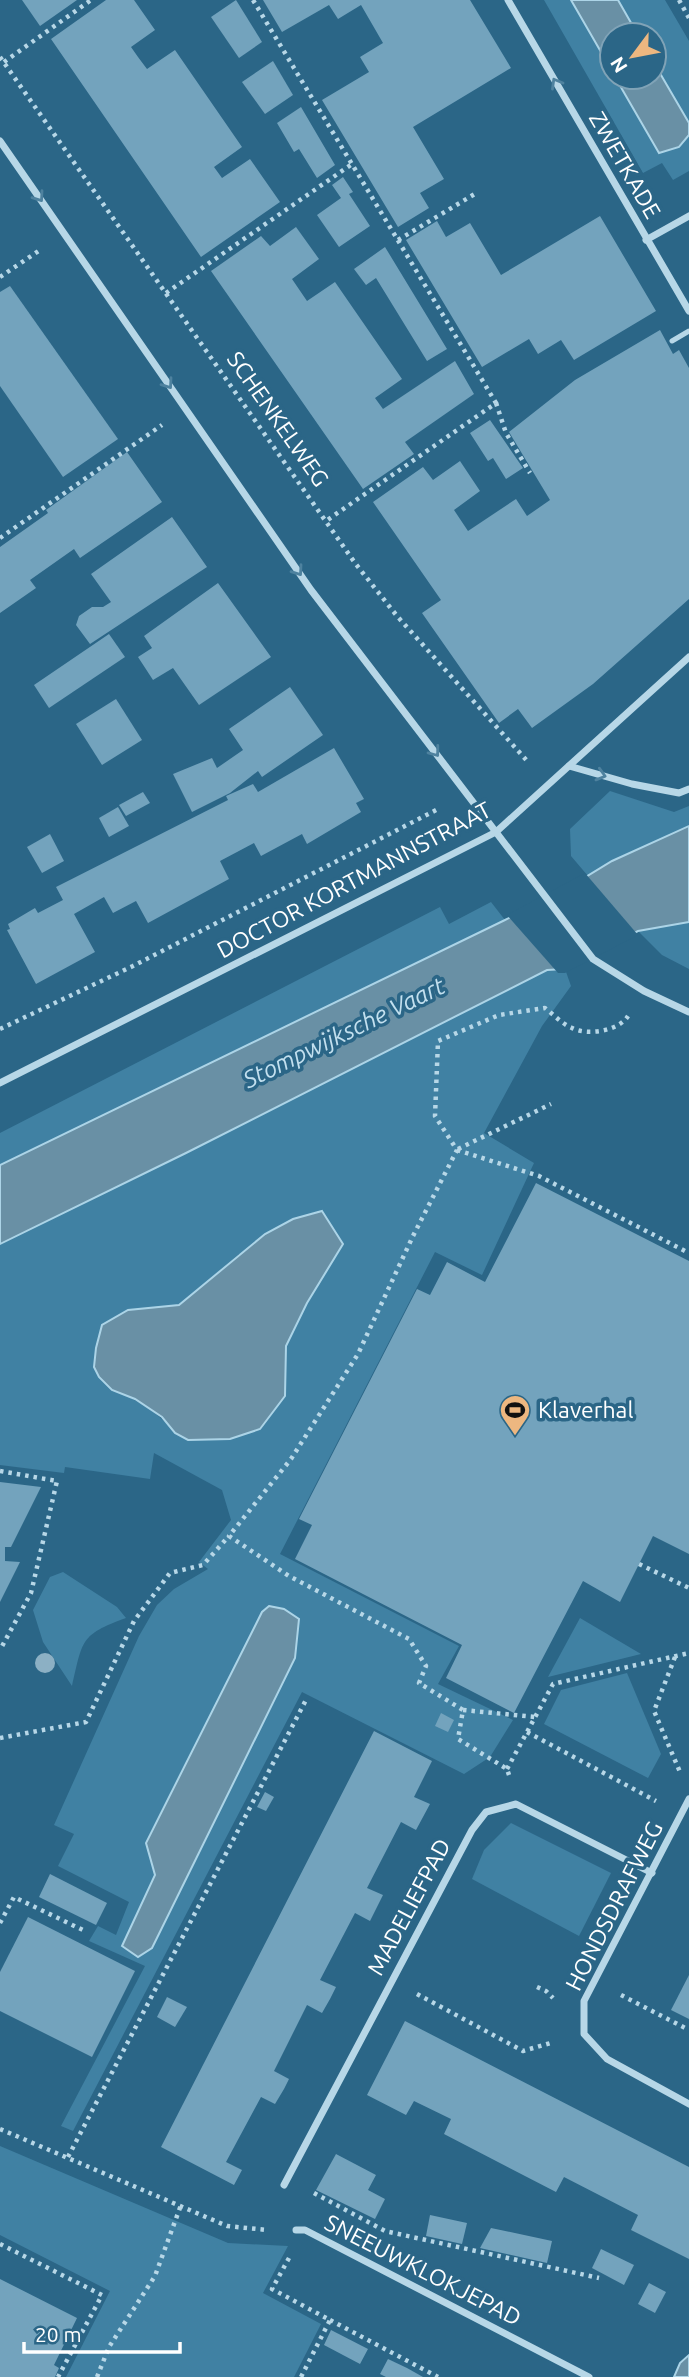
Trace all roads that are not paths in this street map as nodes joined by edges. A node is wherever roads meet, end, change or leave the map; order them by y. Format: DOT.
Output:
graph roads {
  1 [pos="508,0"];
  2 [pos="0,141"];
  3 [pos="689,216"];
  4 [pos="646,240"];
  5 [pos="689,311"];
  6 [pos="689,331"];
  7 [pos="672,341"];
  8 [pos="689,657"];
  9 [pos="569,766"];
  10 [pos="689,789"];
  11 [pos="496,832"];
  12 [pos="689,1012"];
  13 [pos="0,1083"];
  14 [pos="689,1799"];
  15 [pos="652,1873"];
  16 [pos="689,2104"];
  17 [pos="285,2182"];
  18 [pos="296,2230"];
  19 [pos="589,2377"];
  4 -- 1 [label="street, ZWETKADE, one-way"];
  2 -- 11 [label="street, one-way"];
  3 -- 4 [label="street"];
  4 -- 5 [label="street, ZWETKADE"];
  6 -- 7 [label="lane"];
  8 -- 9 [label="street, DOCTOR KORTMANNSTRAAT"];
  9 -- 10 [label="street, one-way"];
  9 -- 11 [label="street, DOCTOR KORTMANNSTRAAT"];
  11 -- 12 [label="street"];
  11 -- 13 [label="street, DOCTOR KORTMANNSTRAAT"];
  14 -- 15 [label="street, HONDSDRAFWEG"];
  15 -- 16 [label="street, HONDSDRAFWEG"];
  15 -- 17 [label="street, MADELIEFPAD"];
  18 -- 19 [label="street, SNEEUWKLOKJEPAD"];
}
